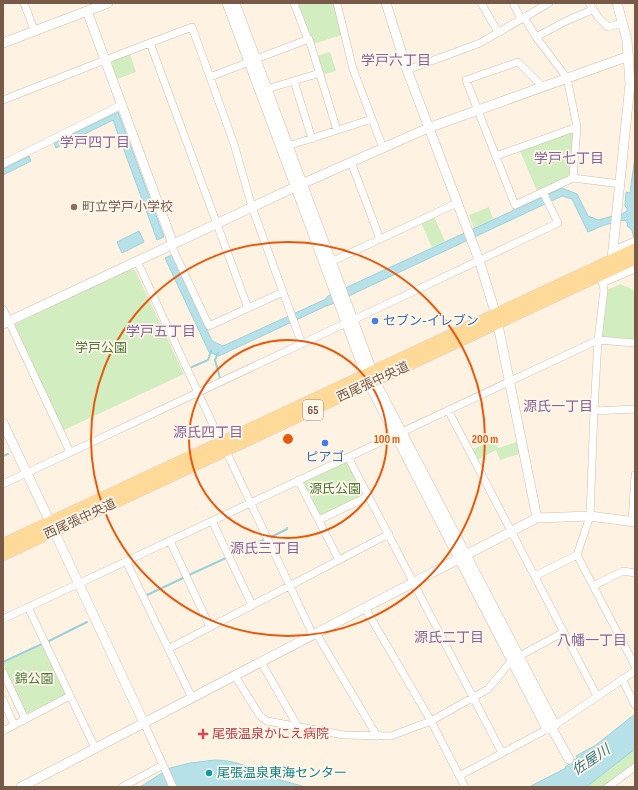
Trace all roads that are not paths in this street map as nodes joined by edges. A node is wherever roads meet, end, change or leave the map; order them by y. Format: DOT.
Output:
graph roads {
  1 [pos="24,3"];
  2 [pos="108,3"];
  3 [pos="227,3"];
  4 [pos="235,3"];
  5 [pos="294,3"];
  6 [pos="337,3"];
  7 [pos="386,3"];
  8 [pos="481,3"];
  9 [pos="513,3"];
  10 [pos="617,3"];
  11 [pos="545,4"];
  12 [pos="591,6"];
  13 [pos="87,11"];
  14 [pos="523,18"];
  15 [pos="623,23"];
  16 [pos="35,32"];
  17 [pos="498,32"];
  18 [pos="536,37"];
  19 [pos="308,40"];
  20 [pos="3,43"];
  21 [pos="150,43"];
  22 [pos="632,55"];
  23 [pos="104,60"];
  24 [pos="252,60"];
  25 [pos="407,70"];
  26 [pos="320,73"];
  27 [pos="210,77"];
  28 [pos="567,78"];
  29 [pos="294,81"];
  30 [pos="543,87"];
  31 [pos="267,89"];
  32 [pos="3,100"];
  33 [pos="121,105"];
  34 [pos="478,110"];
  35 [pos="372,119"];
  36 [pos="577,127"];
  37 [pos="428,128"];
  38 [pos="337,130"];
  39 [pos="312,139"];
  40 [pos="288,146"];
  41 [pos="383,148"];
  42 [pos="496,156"];
  43 [pos="351,162"];
  44 [pos="3,164"];
  45 [pos="573,178"];
  46 [pos="620,184"];
  47 [pos="299,185"];
  48 [pos="544,193"];
  49 [pos="457,203"];
  50 [pos="252,207"];
  51 [pos="217,224"];
  52 [pos="380,239"];
  53 [pos="635,241"];
  54 [pos="172,245"];
  55 [pos="635,249"];
  56 [pos="619,259"];
  57 [pos="635,259"];
  58 [pos="479,260"];
  59 [pos="137,261"];
  60 [pos="332,262"];
  61 [pos="635,269"];
  62 [pos="601,279"];
  63 [pos="338,291"];
  64 [pos="283,292"];
  65 [pos="248,308"];
  66 [pos="3,309"];
  67 [pos="497,319"];
  68 [pos="350,322"];
  69 [pos="6,323"];
  70 [pos="598,340"];
  71 [pos="635,343"];
  72 [pos="302,344"];
  73 [pos="370,378"];
  74 [pos="510,382"];
  75 [pos="198,392"];
  76 [pos="635,409"];
  77 [pos="448,410"];
  78 [pos="594,411"];
  79 [pos="3,423"];
  80 [pos="398,434"];
  81 [pos="223,446"];
  82 [pos="70,452"];
  83 [pos="348,457"];
  84 [pos="26,473"];
  85 [pos="635,475"];
  86 [pos="298,480"];
  87 [pos="3,484"];
  88 [pos="369,496"];
  89 [pos="250,503"];
  90 [pos="590,516"];
  91 [pos="537,518"];
  92 [pos="212,520"];
  93 [pos="319,520"];
  94 [pos="633,522"];
  95 [pos="52,527"];
  96 [pos="511,531"];
  97 [pos="389,534"];
  98 [pos="170,541"];
  99 [pos="3,544"];
  100 [pos="3,555"];
  101 [pos="577,555"];
  102 [pos="463,557"];
  103 [pos="340,560"];
  104 [pos="126,561"];
  105 [pos="635,573"];
  106 [pos="535,576"];
  107 [pos="414,582"];
  108 [pos="78,583"];
  109 [pos="290,586"];
  110 [pos="593,586"];
  111 [pos="252,605"];
  112 [pos="28,607"];
  113 [pos="365,608"];
  114 [pos="3,618"];
  115 [pos="210,627"];
  116 [pos="564,632"];
  117 [pos="315,634"];
  118 [pos="168,649"];
  119 [pos="515,658"];
  120 [pos="261,662"];
  121 [pos="635,666"];
  122 [pos="635,671"];
  123 [pos="3,672"];
  124 [pos="235,676"];
  125 [pos="622,679"];
  126 [pos="70,696"];
  127 [pos="597,696"];
  128 [pos="192,698"];
  129 [pos="473,698"];
  130 [pos="3,700"];
  131 [pos="635,705"];
  132 [pos="25,719"];
  133 [pos="431,721"];
  134 [pos="144,723"];
  135 [pos="14,725"];
  136 [pos="298,726"];
  137 [pos="551,727"];
  138 [pos="3,730"];
  139 [pos="377,736"];
  140 [pos="95,748"];
  141 [pos="502,753"];
  142 [pos="569,759"];
  143 [pos="163,766"];
  144 [pos="635,767"];
  145 [pos="459,776"];
  146 [pos="21,787"];
  147 [pos="122,787"];
  148 [pos="173,787"];
  149 [pos="465,787"];
  150 [pos="608,787"];
  1 -- 16 [label="street"];
  2 -- 13 [label="street"];
  3 -- 24 [label="street"];
  4 -- 24 [label="street"];
  5 -- 19 [label="street"];
  6 -- 35 [label="street"];
  7 -- 25 [label="street"];
  8 -- 17 [label="street"];
  9 -- 14 [label="street"];
  10 -- 15 [label="street"];
  11 -- 14 [label="street"];
  12 -- 15 [label="street"];
  12 -- 18 [label="street"];
  13 -- 16 [label="street"];
  13 -- 23 [label="street"];
  14 -- 17 [label="street"];
  14 -- 18 [label="street"];
  15 -- 22 [label="street"];
  16 -- 20 [label="street"];
  17 -- 25 [label="street"];
  18 -- 28 [label="street"];
  19 -- 24 [label="street"];
  19 -- 26 [label="street"];
  21 -- 23 [label="street"];
  21 -- 27 [label="street"];
  21 -- 51 [label="street"];
  22 -- 28 [label="street"];
  22 -- 46 [label="street"];
  23 -- 32 [label="street"];
  23 -- 33 [label="street"];
  24 -- 27 [label="street"];
  24 -- 31 [label="street"];
  24 -- 47 [label="street"];
  25 -- 37 [label="street"];
  26 -- 29 [label="street"];
  26 -- 38 [label="street"];
  27 -- 50 [label="street"];
  28 -- 30 [label="street"];
  28 -- 36 [label="street"];
  29 -- 31 [label="street"];
  29 -- 39 [label="street"];
  30 -- 34 [label="street"];
  30 -- 34 [label="street"];
  31 -- 40 [label="street"];
  33 -- 44 [label="street"];
  33 -- 54 [label="street"];
  34 -- 37 [label="street"];
  34 -- 42 [label="street"];
  35 -- 38 [label="street"];
  35 -- 41 [label="street"];
  36 -- 42 [label="street"];
  36 -- 45 [label="street"];
  37 -- 41 [label="street"];
  37 -- 49 [label="street"];
  38 -- 39 [label="street"];
  39 -- 40 [label="street"];
  40 -- 47 [label="street"];
  41 -- 43 [label="street"];
  42 -- 48 [label="street"];
  43 -- 47 [label="street"];
  43 -- 52 [label="street"];
  45 -- 46 [label="street"];
  45 -- 48 [label="street"];
  46 -- 56 [label="street"];
  47 -- 50 [label="street"];
  47 -- 60 [label="street"];
  47 -- 63 [label="street"];
  48 -- 58 [label="street"];
  49 -- 52 [label="street"];
  49 -- 58 [label="street"];
  50 -- 51 [label="street"];
  50 -- 64 [label="street"];
  51 -- 54 [label="street"];
  51 -- 65 [label="street"];
  52 -- 60 [label="street"];
  53 -- 56 [label="street"];
  54 -- 59 [label="street"];
  54 -- 65 [label="street"];
  55 -- 56 [label="main road, 西尾張中央道 / 65"];
  56 -- 57 [label="main road, 西尾張中央道 / 65"];
  56 -- 61 [label="street"];
  56 -- 62 [label="main road, 西尾張中央道 / 65"];
  56 -- 67 [label="main road, 西尾張中央道 / 65"];
  58 -- 67 [label="street"];
  58 -- 68 [label="street"];
  59 -- 69 [label="street"];
  59 -- 75 [label="street"];
  60 -- 63 [label="street"];
  62 -- 67 [label="main road, 西尾張中央道 / 65"];
  62 -- 70 [label="street"];
  63 -- 68 [label="street"];
  64 -- 65 [label="street"];
  64 -- 72 [label="street"];
  66 -- 69 [label="street"];
  67 -- 73 [label="main road, 西尾張中央道 / 65"];
  67 -- 74 [label="street"];
  68 -- 72 [label="street"];
  68 -- 73 [label="street"];
  69 -- 82 [label="street"];
  70 -- 71 [label="street"];
  70 -- 74 [label="street"];
  70 -- 78 [label="street"];
  72 -- 75 [label="street"];
  73 -- 80 [label="street"];
  73 -- 81 [label="main road, 西尾張中央道 / 65"];
  74 -- 77 [label="street"];
  74 -- 91 [label="street"];
  75 -- 81 [label="street"];
  75 -- 82 [label="street"];
  76 -- 78 [label="street"];
  77 -- 80 [label="street"];
  77 -- 96 [label="street"];
  78 -- 90 [label="street"];
  79 -- 84 [label="street"];
  80 -- 83 [label="street"];
  80 -- 102 [label="street"];
  81 -- 89 [label="street"];
  81 -- 95 [label="main road, 西尾張中央道 / 65"];
  82 -- 84 [label="street"];
  83 -- 86 [label="street"];
  83 -- 88 [label="street"];
  84 -- 87 [label="street"];
  84 -- 95 [label="street"];
  85 -- 94 [label="street"];
  86 -- 89 [label="street"];
  86 -- 93 [label="street"];
  88 -- 93 [label="street"];
  88 -- 97 [label="street"];
  89 -- 92 [label="street"];
  89 -- 109 [label="street"];
  90 -- 91 [label="street"];
  90 -- 94 [label="street"];
  90 -- 101 [label="street"];
  91 -- 96 [label="street"];
  92 -- 98 [label="street"];
  92 -- 111 [label="street"];
  93 -- 103 [label="street"];
  95 -- 99 [label="main road, 西尾張中央道 / 65"];
  95 -- 100 [label="main road, 西尾張中央道 / 65"];
  95 -- 108 [label="street"];
  96 -- 102 [label="street"];
  96 -- 106 [label="street"];
  97 -- 103 [label="street"];
  97 -- 107 [label="street"];
  98 -- 104 [label="street"];
  98 -- 115 [label="street"];
  101 -- 106 [label="street"];
  101 -- 110 [label="street"];
  102 -- 107 [label="street"];
  102 -- 119 [label="street"];
  103 -- 109 [label="street"];
  104 -- 108 [label="street"];
  104 -- 118 [label="street"];
  105 -- 110 [label="street"];
  106 -- 116 [label="street"];
  107 -- 113 [label="street"];
  107 -- 129 [label="street"];
  108 -- 112 [label="street"];
  108 -- 134 [label="street"];
  109 -- 111 [label="street"];
  109 -- 117 [label="street"];
  110 -- 121 [label="street"];
  111 -- 115 [label="street"];
  112 -- 114 [label="street"];
  112 -- 126 [label="street"];
  113 -- 117 [label="street"];
  113 -- 133 [label="street"];
  115 -- 118 [label="street"];
  116 -- 119 [label="street"];
  116 -- 127 [label="street"];
  117 -- 120 [label="street"];
  117 -- 139 [label="street"];
  118 -- 128 [label="street"];
  119 -- 129 [label="street"];
  119 -- 137 [label="street"];
  120 -- 124 [label="street"];
  120 -- 136 [label="street"];
  122 -- 125 [label="street"];
  123 -- 132 [label="street"];
  124 -- 128 [label="street"];
  124 -- 136 [label="street"];
  125 -- 127 [label="street"];
  125 -- 131 [label="street"];
  126 -- 132 [label="street"];
  126 -- 140 [label="street"];
  127 -- 137 [label="street"];
  128 -- 134 [label="street"];
  129 -- 133 [label="street"];
  129 -- 141 [label="street"];
  130 -- 135 [label="street"];
  132 -- 135 [label="street"];
  133 -- 139 [label="street"];
  133 -- 145 [label="street"];
  134 -- 140 [label="street"];
  134 -- 143 [label="street"];
  135 -- 138 [label="street"];
  136 -- 139 [label="street"];
  137 -- 141 [label="street"];
  137 -- 142 [label="street"];
  140 -- 146 [label="street"];
  141 -- 145 [label="street"];
  143 -- 147 [label="street"];
  143 -- 148 [label="street"];
  144 -- 150 [label="street"];
  145 -- 149 [label="street"];
}
